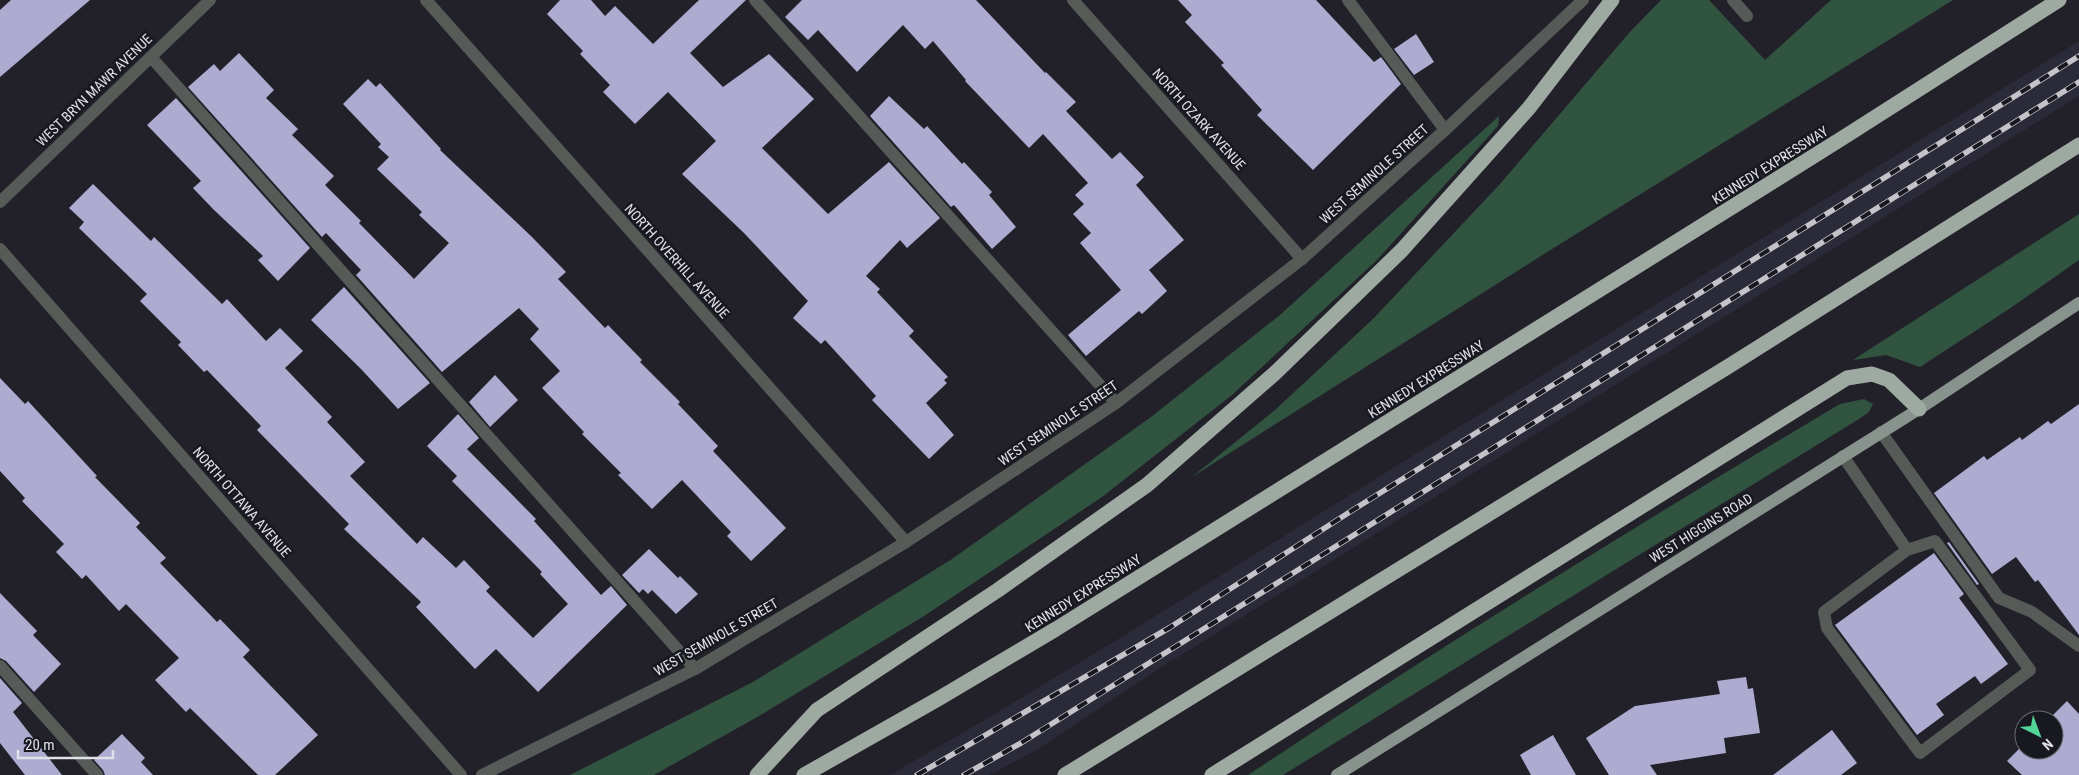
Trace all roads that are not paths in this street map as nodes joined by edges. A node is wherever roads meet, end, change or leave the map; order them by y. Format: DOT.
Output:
graph roads {
  1 [pos="210,0"];
  2 [pos="426,0"];
  3 [pos="755,0"];
  4 [pos="1073,0"];
  5 [pos="1348,0"];
  6 [pos="1583,0"];
  7 [pos="1612,0"];
  8 [pos="1732,0"];
  9 [pos="2059,0"];
  10 [pos="1747,16"];
  11 [pos="151,57"];
  12 [pos="1445,130"];
  13 [pos="2079,145"];
  14 [pos="0,202"];
  15 [pos="0,249"];
  16 [pos="1302,259"];
  17 [pos="2079,303"];
  18 [pos="1116,403"];
  19 [pos="1918,409"];
  20 [pos="1881,432"];
  21 [pos="1842,456"];
  22 [pos="906,542"];
  23 [pos="1906,550"];
  24 [pos="2079,646"];
  25 [pos="0,666"];
  26 [pos="695,669"];
  27 [pos="97,775"];
  28 [pos="461,775"];
  29 [pos="482,775"];
  30 [pos="757,775"];
  31 [pos="804,775"];
  32 [pos="1065,775"];
  33 [pos="1212,775"];
  34 [pos="1337,775"];
  1 -- 11 [label="street, WEST BRYN MAWR AVENUE"];
  2 -- 22 [label="street, NORTH OVERHILL AVENUE"];
  3 -- 18 [label="street"];
  4 -- 16 [label="street, NORTH OZARK AVENUE"];
  5 -- 12 [label="street"];
  6 -- 12 [label="street, WEST SEMINOLE STREET"];
  7 -- 30 [label="highway"];
  8 -- 10 [label="street"];
  9 -- 31 [label="highway, KENNEDY EXPRESSWAY"];
  11 -- 14 [label="street, WEST BRYN MAWR AVENUE"];
  11 -- 26 [label="street"];
  12 -- 16 [label="street, WEST SEMINOLE STREET"];
  13 -- 32 [label="highway"];
  15 -- 28 [label="street, NORTH OTTAWA AVENUE"];
  16 -- 18 [label="street, WEST SEMINOLE STREET"];
  17 -- 19 [label="main road, WEST HIGGINS ROAD"];
  18 -- 22 [label="street, WEST SEMINOLE STREET"];
  19 -- 20 [label="main road, WEST HIGGINS ROAD"];
  19 -- 33 [label="highway"];
  20 -- 21 [label="main road, WEST HIGGINS ROAD"];
  20 -- 24 [label="street"];
  21 -- 23 [label="street"];
  21 -- 34 [label="main road, WEST HIGGINS ROAD"];
  22 -- 26 [label="street, WEST SEMINOLE STREET"];
  23 -- 23 [label="street"];
  25 -- 27 [label="street"];
  26 -- 29 [label="street, WEST SEMINOLE STREET"];
}
